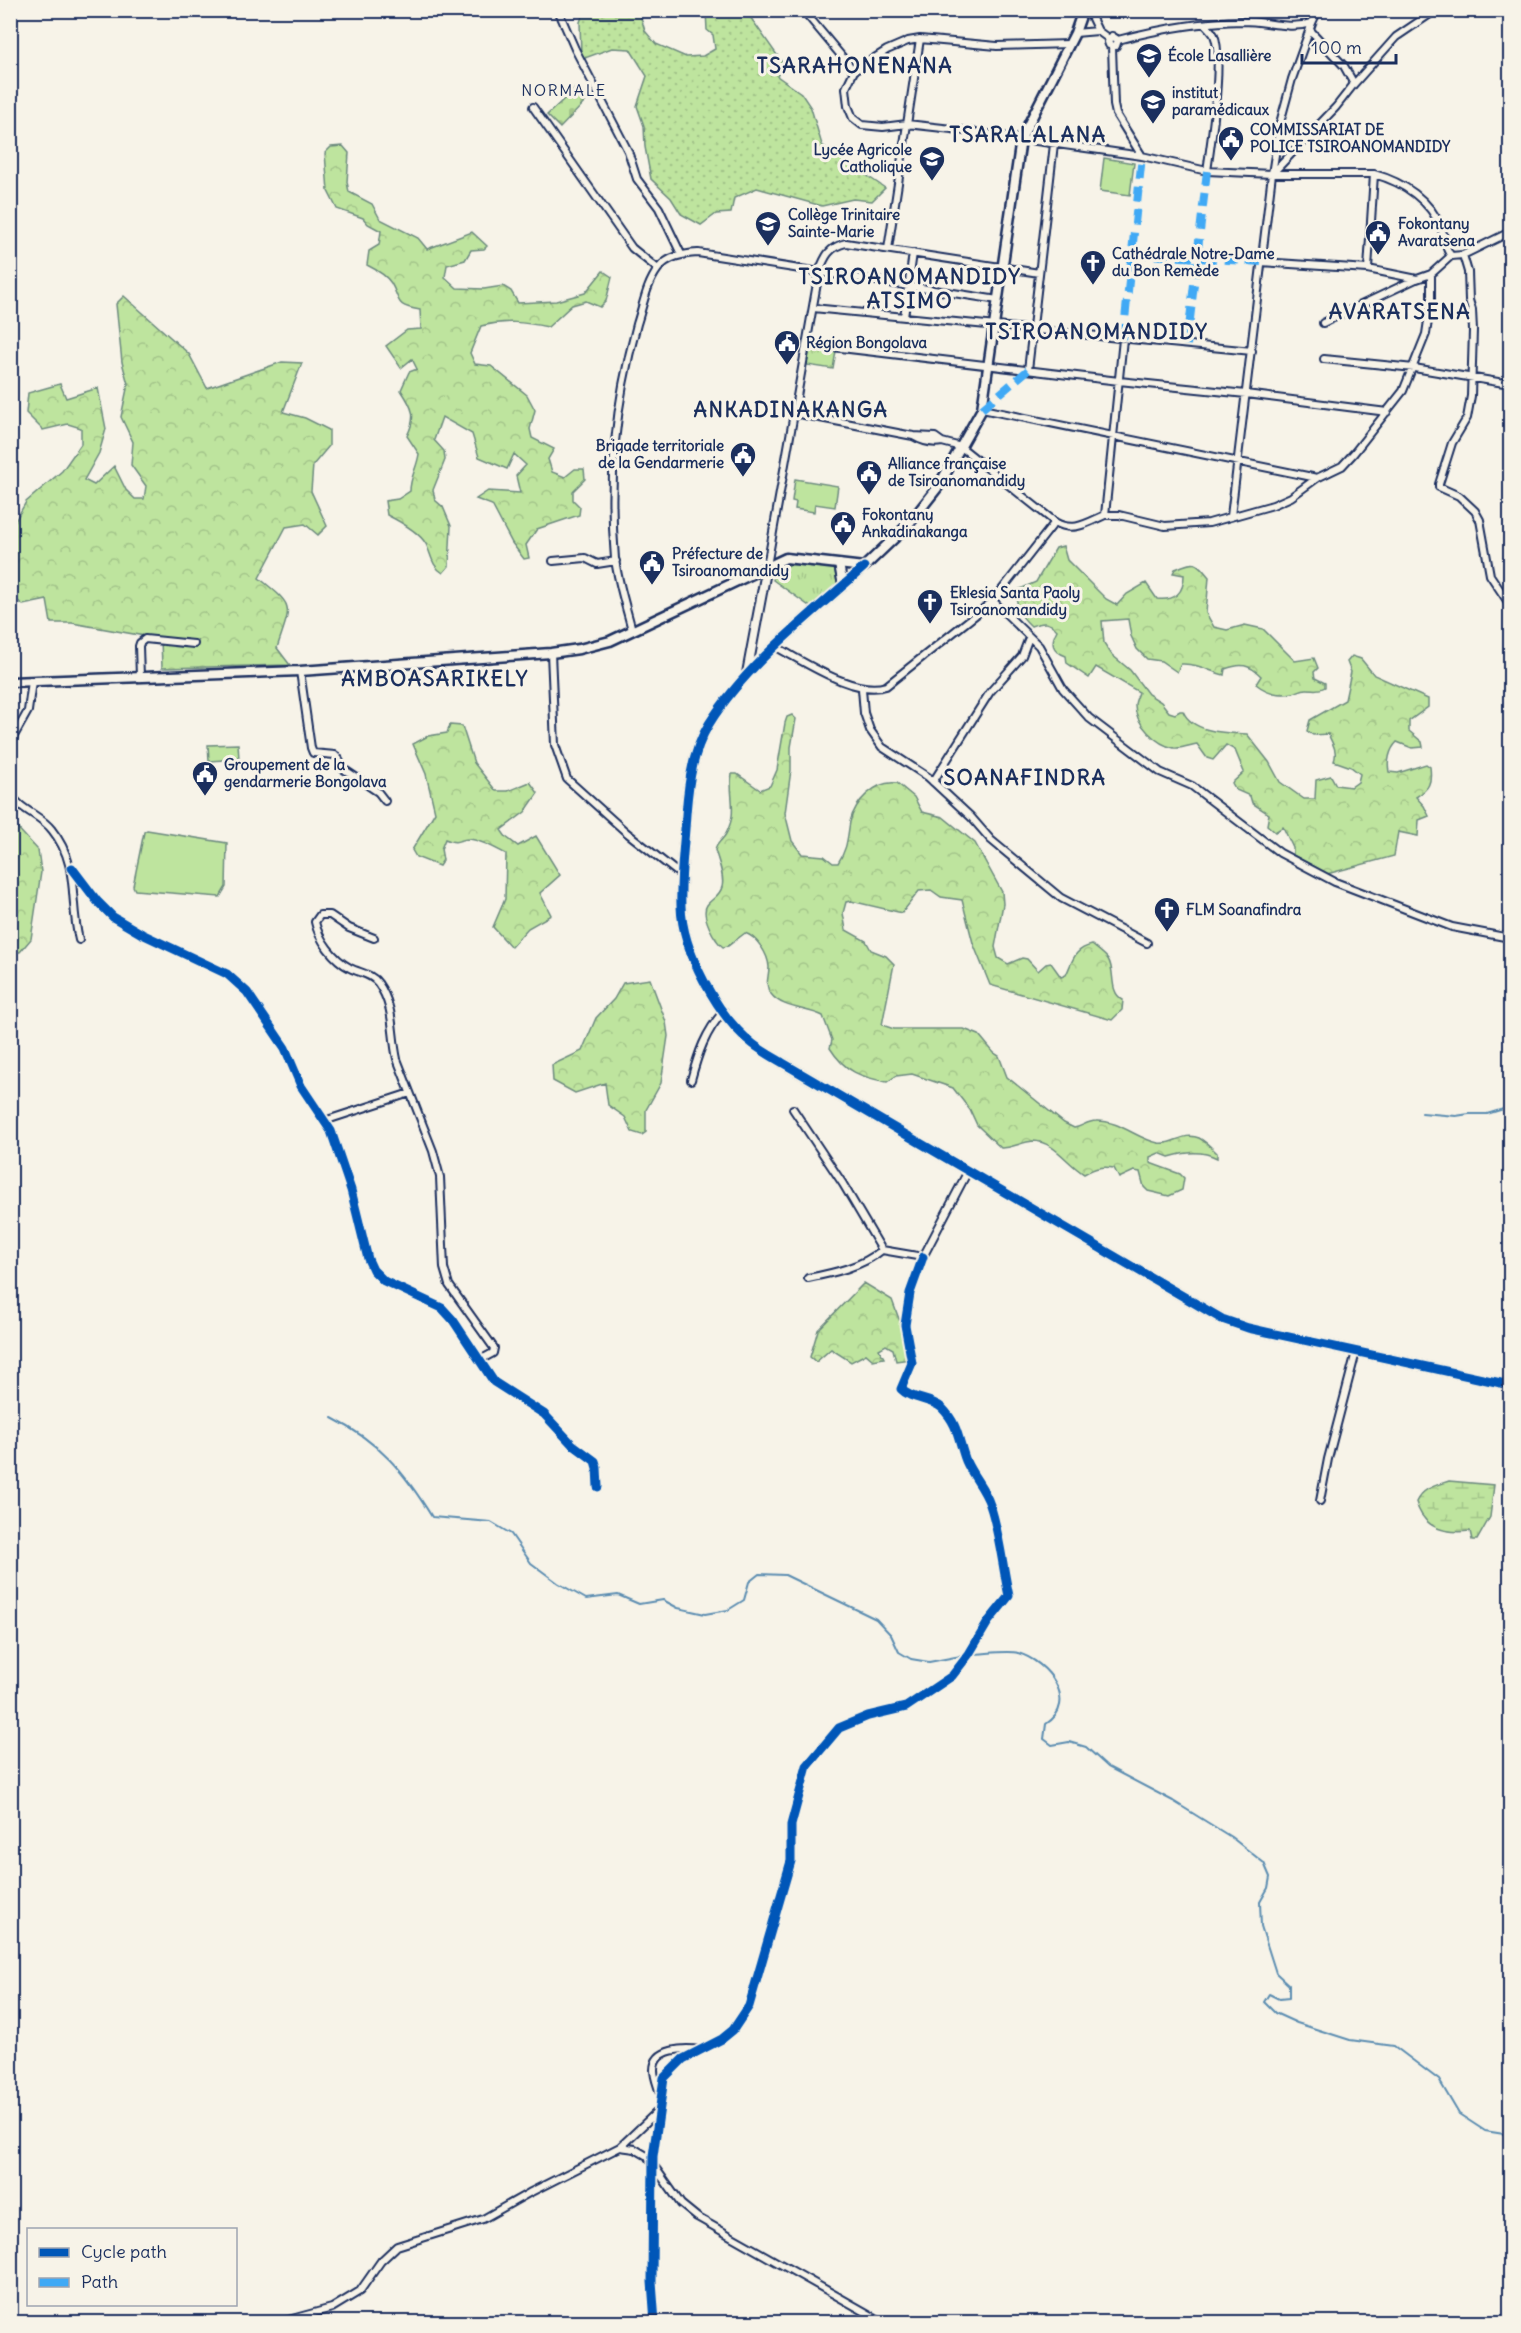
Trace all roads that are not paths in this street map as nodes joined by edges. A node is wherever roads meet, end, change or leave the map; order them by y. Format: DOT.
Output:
graph roads {
  1 [pos="558,10"];
  2 [pos="803,10"];
  3 [pos="1083,10"];
  4 [pos="1088,10"];
  5 [pos="1318,10"];
  6 [pos="1436,10"];
  7 [pos="1204,24"];
  8 [pos="1311,27"];
  9 [pos="1098,31"];
  10 [pos="1075,33"];
  11 [pos="920,39"];
  12 [pos="1109,39"];
  13 [pos="1118,40"];
  14 [pos="1069,44"];
  15 [pos="1112,47"];
  16 [pos="854,71"];
  17 [pos="1354,84"];
  18 [pos="533,107"];
  19 [pos="907,124"];
  20 [pos="1021,139"];
  21 [pos="1054,144"];
  22 [pos="1142,156"];
  23 [pos="1207,171"];
  24 [pos="1272,174"];
  25 [pos="1374,174"];
  26 [pos="1510,232"];
  27 [pos="888,249"];
  28 [pos="913,253"];
  29 [pos="681,254"];
  30 [pos="1463,255"];
  31 [pos="1451,256"];
  32 [pos="1261,262"];
  33 [pos="1003,268"];
  34 [pos="658,269"];
  35 [pos="1368,269"];
  36 [pos="819,272"];
  37 [pos="1039,273"];
  38 [pos="1431,274"];
  39 [pos="1417,279"];
  40 [pos="908,286"];
  41 [pos="998,300"];
  42 [pos="813,308"];
  43 [pos="904,317"];
  44 [pos="1323,323"];
  45 [pos="994,326"];
  46 [pos="1032,330"];
  47 [pos="1123,339"];
  48 [pos="807,344"];
  49 [pos="1252,351"];
  50 [pos="1324,359"];
  51 [pos="989,365"];
  52 [pos="1414,368"];
  53 [pos="1028,370"];
  54 [pos="1472,377"];
  55 [pos="1119,381"];
  56 [pos="1510,384"];
  57 [pos="1246,394"];
  58 [pos="982,409"];
  59 [pos="794,412"];
  60 [pos="1387,412"];
  61 [pos="1113,436"];
  62 [pos="961,447"];
  63 [pos="1238,461"];
  64 [pos="1317,478"];
  65 [pos="1105,515"];
  66 [pos="1231,516"];
  67 [pos="1055,522"];
  68 [pos="553,561"];
  69 [pos="616,561"];
  70 [pos="838,564"];
  71 [pos="767,566"];
  72 [pos="864,567"];
  73 [pos="843,586"];
  74 [pos="993,601"];
  75 [pos="1510,605"];
  76 [pos="632,630"];
  77 [pos="1028,640"];
  78 [pos="194,644"];
  79 [pos="776,647"];
  80 [pos="551,653"];
  81 [pos="300,671"];
  82 [pos="747,673"];
  83 [pos="140,677"];
  84 [pos="32,681"];
  85 [pos="10,682"];
  86 [pos="862,688"];
  87 [pos="10,743"];
  88 [pos="933,782"];
  89 [pos="10,793"];
  90 [pos="385,801"];
  91 [pos="72,868"];
  92 [pos="682,876"];
  93 [pos="374,938"];
  94 [pos="1510,938"];
  95 [pos="79,940"];
  96 [pos="1147,943"];
  97 [pos="724,1011"];
  98 [pos="691,1080"];
  99 [pos="410,1093"];
  100 [pos="793,1109"];
  101 [pos="324,1121"];
  102 [pos="968,1170"];
  103 [pos="882,1250"];
  104 [pos="923,1257"];
  105 [pos="808,1278"];
  106 [pos="1356,1352"];
  107 [pos="480,1360"];
  108 [pos="1510,1385"];
  109 [pos="598,1487"];
  110 [pos="1320,1501"];
  111 [pos="702,2050"];
  112 [pos="661,2097"];
  113 [pos="659,2110"];
  114 [pos="620,2147"];
  115 [pos="653,2167"];
  116 [pos="280,2322"];
  117 [pos="655,2322"];
  118 [pos="883,2322"];
  1 -- 29 [label="street"];
  2 -- 16 [label="street"];
  3 -- 10 [label="main road"];
  4 -- 9 [label="street"];
  5 -- 8 [label="street"];
  6 -- 17 [label="street"];
  7 -- 8 [label="street"];
  7 -- 13 [label="street"];
  7 -- 23 [label="street"];
  8 -- 17 [label="street"];
  8 -- 24 [label="street"];
  9 -- 10 [label="street"];
  9 -- 12 [label="street"];
  10 -- 14 [label="main road"];
  11 -- 14 [label="street"];
  11 -- 16 [label="street"];
  11 -- 19 [label="street"];
  12 -- 13 [label="street"];
  12 -- 15 [label="street"];
  13 -- 15 [label="street"];
  14 -- 20 [label="main road"];
  15 -- 22 [label="street"];
  16 -- 19 [label="street"];
  17 -- 24 [label="street"];
  18 -- 34 [label="street"];
  19 -- 20 [label="street"];
  19 -- 27 [label="street"];
  20 -- 21 [label="street"];
  20 -- 33 [label="main road"];
  21 -- 22 [label="street"];
  21 -- 37 [label="street"];
  22 -- 23 [label="street"];
  23 -- 24 [label="street"];
  24 -- 25 [label="street"];
  24 -- 32 [label="street"];
  25 -- 31 [label="street"];
  25 -- 35 [label="street"];
  26 -- 30 [label="street"];
  27 -- 28 [label="street"];
  27 -- 36 [label="street"];
  28 -- 33 [label="street"];
  28 -- 40 [label="street"];
  29 -- 34 [label="street"];
  29 -- 36 [label="street"];
  30 -- 31 [label="street"];
  30 -- 54 [label="street"];
  31 -- 38 [label="street"];
  32 -- 35 [label="street"];
  32 -- 49 [label="street"];
  33 -- 37 [label="street"];
  33 -- 41 [label="main road"];
  34 -- 69 [label="street"];
  35 -- 39 [label="street"];
  36 -- 40 [label="street"];
  36 -- 42 [label="street"];
  37 -- 46 [label="street"];
  38 -- 39 [label="street"];
  38 -- 52 [label="street"];
  39 -- 44 [label="street"];
  40 -- 41 [label="street"];
  40 -- 43 [label="street"];
  41 -- 45 [label="main road"];
  42 -- 43 [label="street"];
  42 -- 48 [label="street"];
  43 -- 45 [label="street"];
  45 -- 46 [label="street"];
  45 -- 51 [label="main road"];
  46 -- 47 [label="street"];
  46 -- 53 [label="street"];
  47 -- 49 [label="street"];
  47 -- 55 [label="street"];
  48 -- 51 [label="street"];
  48 -- 59 [label="street"];
  49 -- 57 [label="street"];
  50 -- 52 [label="street"];
  51 -- 53 [label="street"];
  51 -- 58 [label="main road"];
  52 -- 54 [label="street"];
  52 -- 60 [label="street"];
  53 -- 55 [label="street"];
  54 -- 56 [label="street"];
  54 -- 75 [label="street"];
  55 -- 57 [label="street"];
  55 -- 61 [label="street"];
  57 -- 60 [label="street"];
  57 -- 63 [label="street"];
  58 -- 61 [label="street"];
  58 -- 62 [label="main road"];
  59 -- 62 [label="street"];
  59 -- 71 [label="street"];
  60 -- 64 [label="street"];
  61 -- 63 [label="street"];
  61 -- 65 [label="street"];
  62 -- 67 [label="street"];
  62 -- 72 [label="main road"];
  63 -- 64 [label="street"];
  63 -- 66 [label="street"];
  64 -- 66 [label="street"];
  65 -- 66 [label="street"];
  65 -- 67 [label="street"];
  67 -- 74 [label="street"];
  68 -- 69 [label="street"];
  69 -- 76 [label="street"];
  70 -- 71 [label="main road"];
  70 -- 72 [label="main road"];
  70 -- 73 [label="street"];
  71 -- 76 [label="main road"];
  71 -- 82 [label="street"];
  72 -- 73 [label="street"];
  73 -- 79 [label="street"];
  74 -- 86 [label="street"];
  74 -- 94 [label="street"];
  76 -- 80 [label="main road"];
  77 -- 88 [label="street"];
  78 -- 83 [label="street"];
  79 -- 82 [label="street"];
  79 -- 86 [label="street"];
  80 -- 81 [label="main road"];
  80 -- 92 [label="street"];
  81 -- 83 [label="main road"];
  81 -- 90 [label="street"];
  82 -- 92 [label="street"];
  83 -- 84 [label="main road"];
  84 -- 85 [label="main road"];
  84 -- 87 [label="street"];
  86 -- 88 [label="street"];
  88 -- 96 [label="street"];
  89 -- 91 [label="street"];
  91 -- 95 [label="street"];
  91 -- 101 [label="street"];
  92 -- 97 [label="street"];
  93 -- 99 [label="street"];
  97 -- 98 [label="street"];
  97 -- 102 [label="street"];
  99 -- 101 [label="street"];
  99 -- 107 [label="street"];
  100 -- 103 [label="street"];
  101 -- 107 [label="street"];
  102 -- 104 [label="street"];
  102 -- 106 [label="street"];
  103 -- 104 [label="street"];
  103 -- 105 [label="street"];
  104 -- 111 [label="street"];
  106 -- 108 [label="street"];
  106 -- 110 [label="street"];
  107 -- 109 [label="street"];
  111 -- 112 [label="street"];
  111 -- 112 [label="street"];
  112 -- 113 [label="street"];
  113 -- 114 [label="street"];
  113 -- 115 [label="street"];
  114 -- 115 [label="street"];
  114 -- 116 [label="street"];
  115 -- 117 [label="street"];
  115 -- 118 [label="street"];
}
